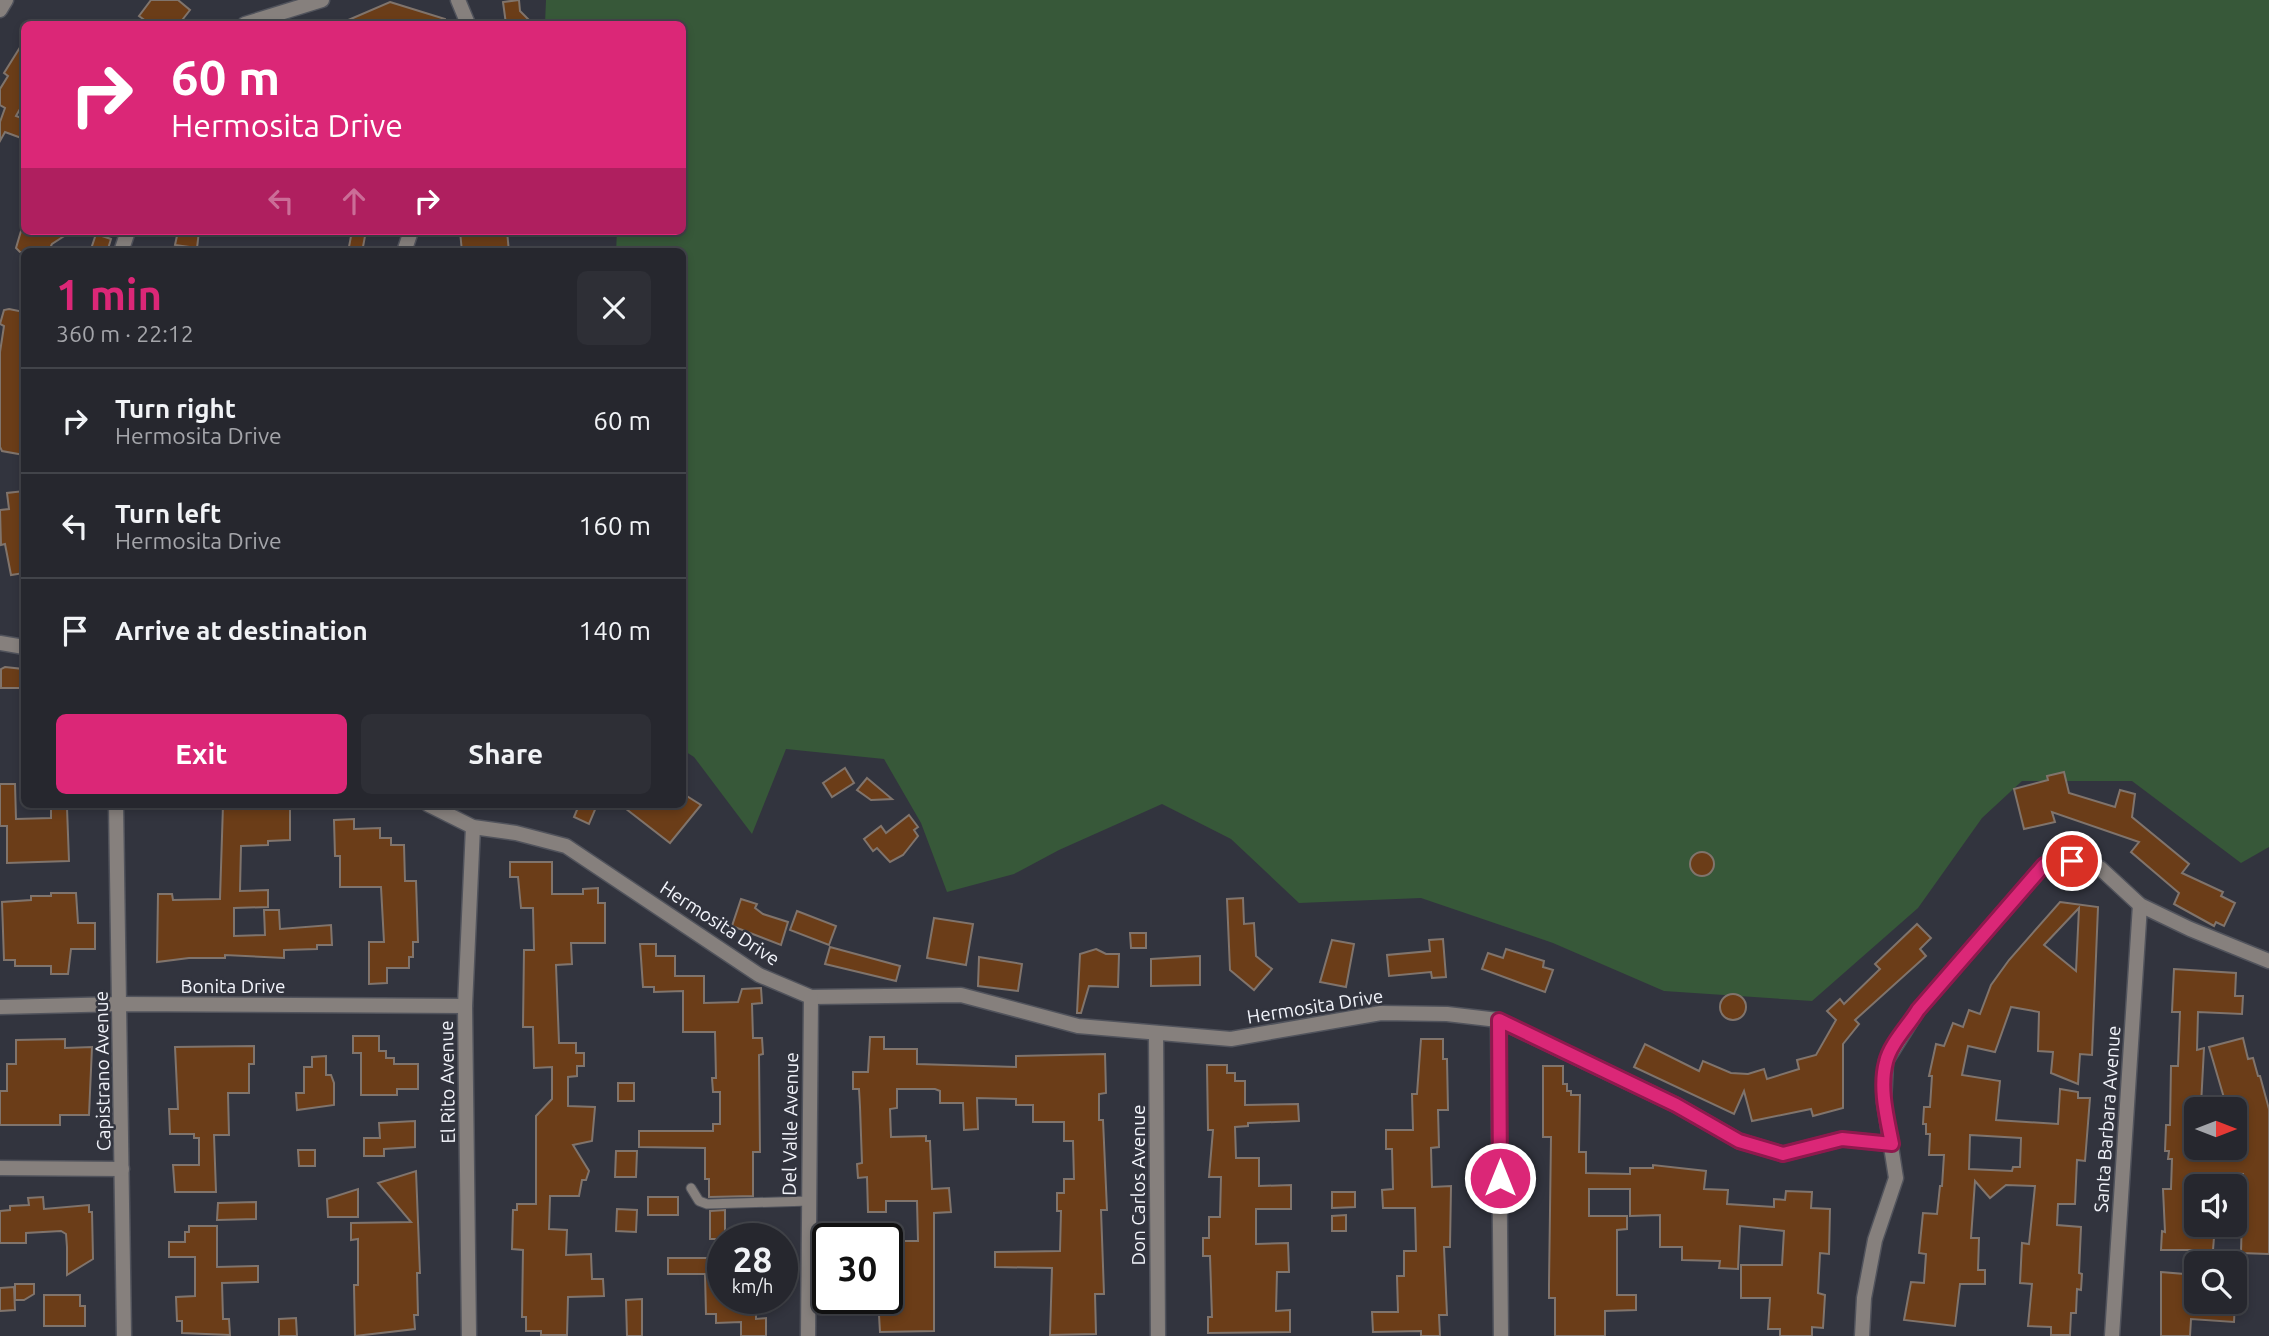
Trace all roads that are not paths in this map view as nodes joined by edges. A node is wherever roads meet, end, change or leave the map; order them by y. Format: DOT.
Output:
graph roads {
  1 [pos="6,0"];
  2 [pos="321,0"];
  3 [pos="458,0"];
  4 [pos="0,10"];
  5 [pos="254,21"];
  6 [pos="467,21"];
  7 [pos="0,643"];
  8 [pos="21,646"];
  9 [pos="116,808"];
  10 [pos="435,808"];
  11 [pos="473,827"];
  12 [pos="2140,905"];
  13 [pos="2269,961"];
  14 [pos="811,997"];
  15 [pos="121,1004"];
  16 [pos="466,1006"];
  17 [pos="0,1007"];
  18 [pos="1499,1020"];
  19 [pos="1156,1033"];
  20 [pos="1892,1144"];
  21 [pos="0,1168"];
  22 [pos="122,1169"];
  23 [pos="691,1188"];
  24 [pos="808,1201"];
  25 [pos="124,1336"];
  26 [pos="469,1336"];
  27 [pos="808,1336"];
  28 [pos="1158,1336"];
  29 [pos="1501,1336"];
  30 [pos="1862,1336"];
  31 [pos="2112,1336"];
  1 -- 4 [label="street"];
  2 -- 5 [label="street"];
  3 -- 6 [label="street"];
  7 -- 8 [label="street"];
  9 -- 15 [label="street, Capistrano Avenue"];
  10 -- 11 [label="street, Hermosita Drive"];
  11 -- 14 [label="street, Hermosita Drive"];
  11 -- 16 [label="street, El Rito Avenue"];
  12 -- 13 [label="street"];
  12 -- 20 [label="street"];
  12 -- 31 [label="street, Santa Barbara Avenue"];
  14 -- 19 [label="street, Hermosita Drive"];
  14 -- 24 [label="street, Del Valle Avenue"];
  15 -- 16 [label="street, Bonita Drive"];
  15 -- 17 [label="street, Bonita Drive"];
  15 -- 22 [label="street, Capistrano Avenue"];
  16 -- 26 [label="street, El Rito Avenue"];
  18 -- 19 [label="street, Hermosita Drive"];
  18 -- 20 [label="street, Hermosita Drive"];
  18 -- 29 [label="street"];
  19 -- 28 [label="street, Don Carlos Avenue"];
  20 -- 30 [label="street"];
  21 -- 22 [label="street"];
  22 -- 25 [label="street, Capistrano Avenue"];
  23 -- 24 [label="lane"];
  24 -- 27 [label="street, Del Valle Avenue"];
}
